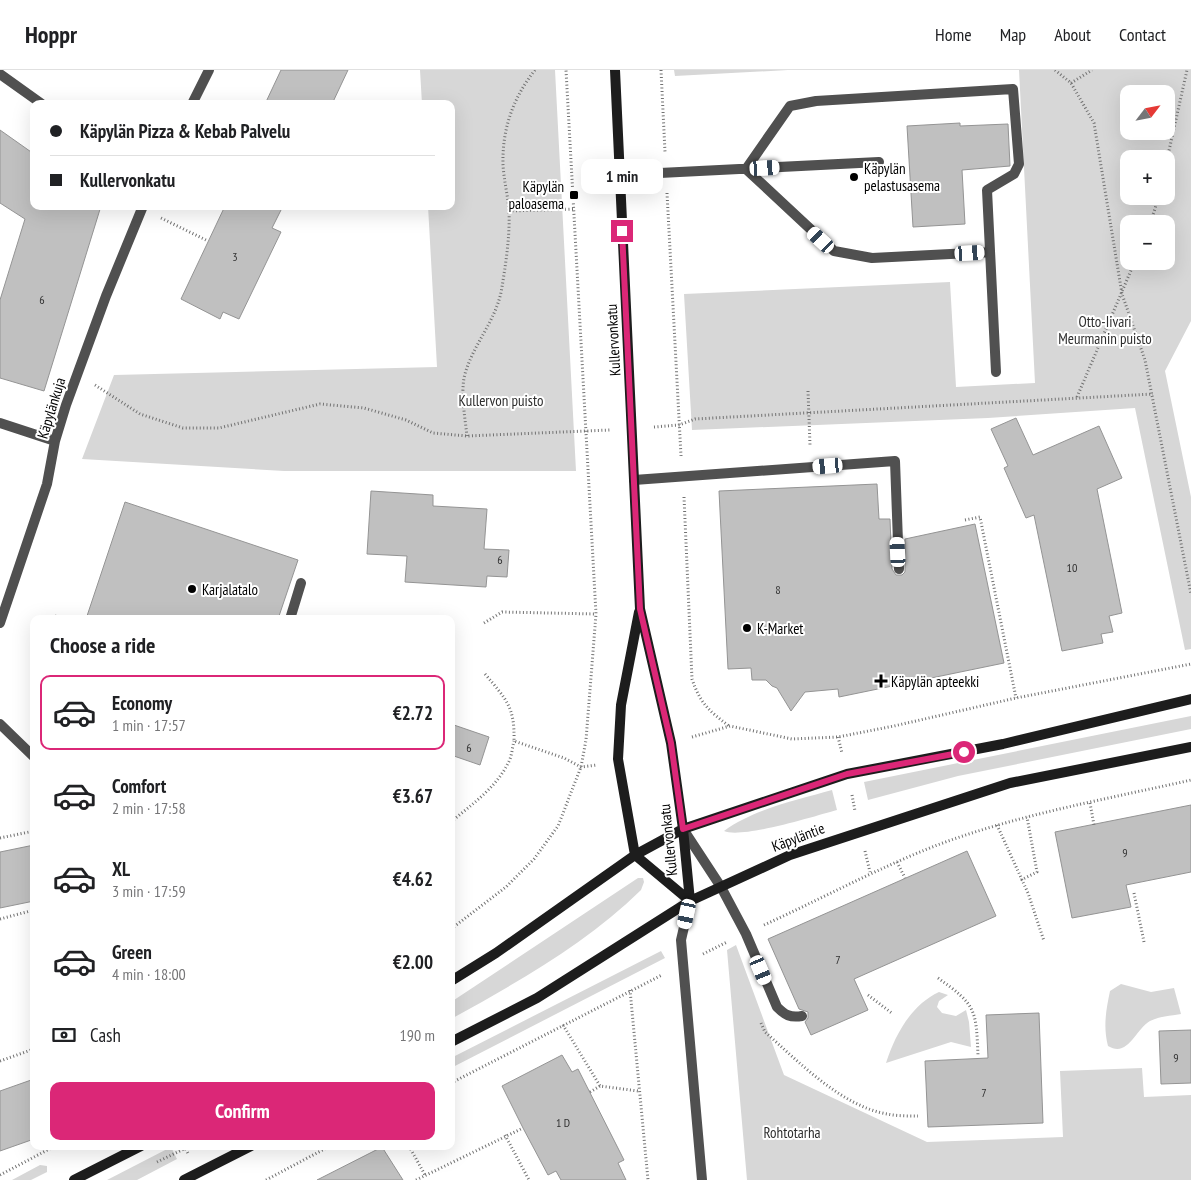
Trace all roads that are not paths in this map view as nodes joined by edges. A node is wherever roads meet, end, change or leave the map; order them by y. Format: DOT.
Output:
graph roads {
  1 [pos="209,70"];
  2 [pos="615,70"];
  3 [pos="0,74"];
  4 [pos="36,100"];
  5 [pos="194,100"];
  6 [pos="879,162"];
  7 [pos="746,169"];
  8 [pos="620,175"];
  9 [pos="141,210"];
  10 [pos="990,252"];
  11 [pos="996,372"];
  12 [pos="0,423"];
  13 [pos="55,442"];
  14 [pos="634,480"];
  15 [pos="899,569"];
  16 [pos="301,583"];
  17 [pos="640,609"];
  18 [pos="291,615"];
  19 [pos="0,623"];
  20 [pos="1191,699"];
  21 [pos="0,724"];
  22 [pos="1191,748"];
  23 [pos="30,753"];
  24 [pos="683,829"];
  25 [pos="636,854"];
  26 [pos="721,886"];
  27 [pos="690,901"];
  28 [pos="455,979"];
  29 [pos="802,1016"];
  30 [pos="455,1040"];
  31 [pos="133,1150"];
  32 [pos="242,1150"];
  33 [pos="74,1180"];
  34 [pos="184,1180"];
  35 [pos="702,1180"];
  1 -- 5 [label="street"];
  2 -- 8 [label="main road, Kullervonkatu"];
  3 -- 4 [label="street"];
  6 -- 7 [label="street"];
  7 -- 8 [label="street"];
  7 -- 10 [label="street"];
  7 -- 10 [label="street"];
  8 -- 14 [label="main road, Kullervonkatu"];
  9 -- 13 [label="street, Käpylänkuja"];
  10 -- 11 [label="street"];
  12 -- 13 [label="street"];
  13 -- 19 [label="street, Käpylänkuja"];
  14 -- 15 [label="street"];
  14 -- 17 [label="main road, Kullervonkatu"];
  16 -- 18 [label="street"];
  17 -- 24 [label="main road, Kullervonkatu"];
  17 -- 25 [label="main road, Kullervonkatu"];
  20 -- 24 [label="main road"];
  21 -- 23 [label="street"];
  22 -- 26 [label="main road, Käpyläntie"];
  24 -- 25 [label="main road"];
  24 -- 26 [label="street"];
  24 -- 27 [label="main road, Kullervonkatu"];
  25 -- 27 [label="main road, Kullervonkatu"];
  25 -- 28 [label="main road"];
  26 -- 27 [label="main road, Käpyläntie"];
  26 -- 29 [label="street"];
  27 -- 30 [label="main road, Käpyläntie"];
  27 -- 35 [label="street"];
  31 -- 33 [label="main road"];
  32 -- 34 [label="main road"];
}
